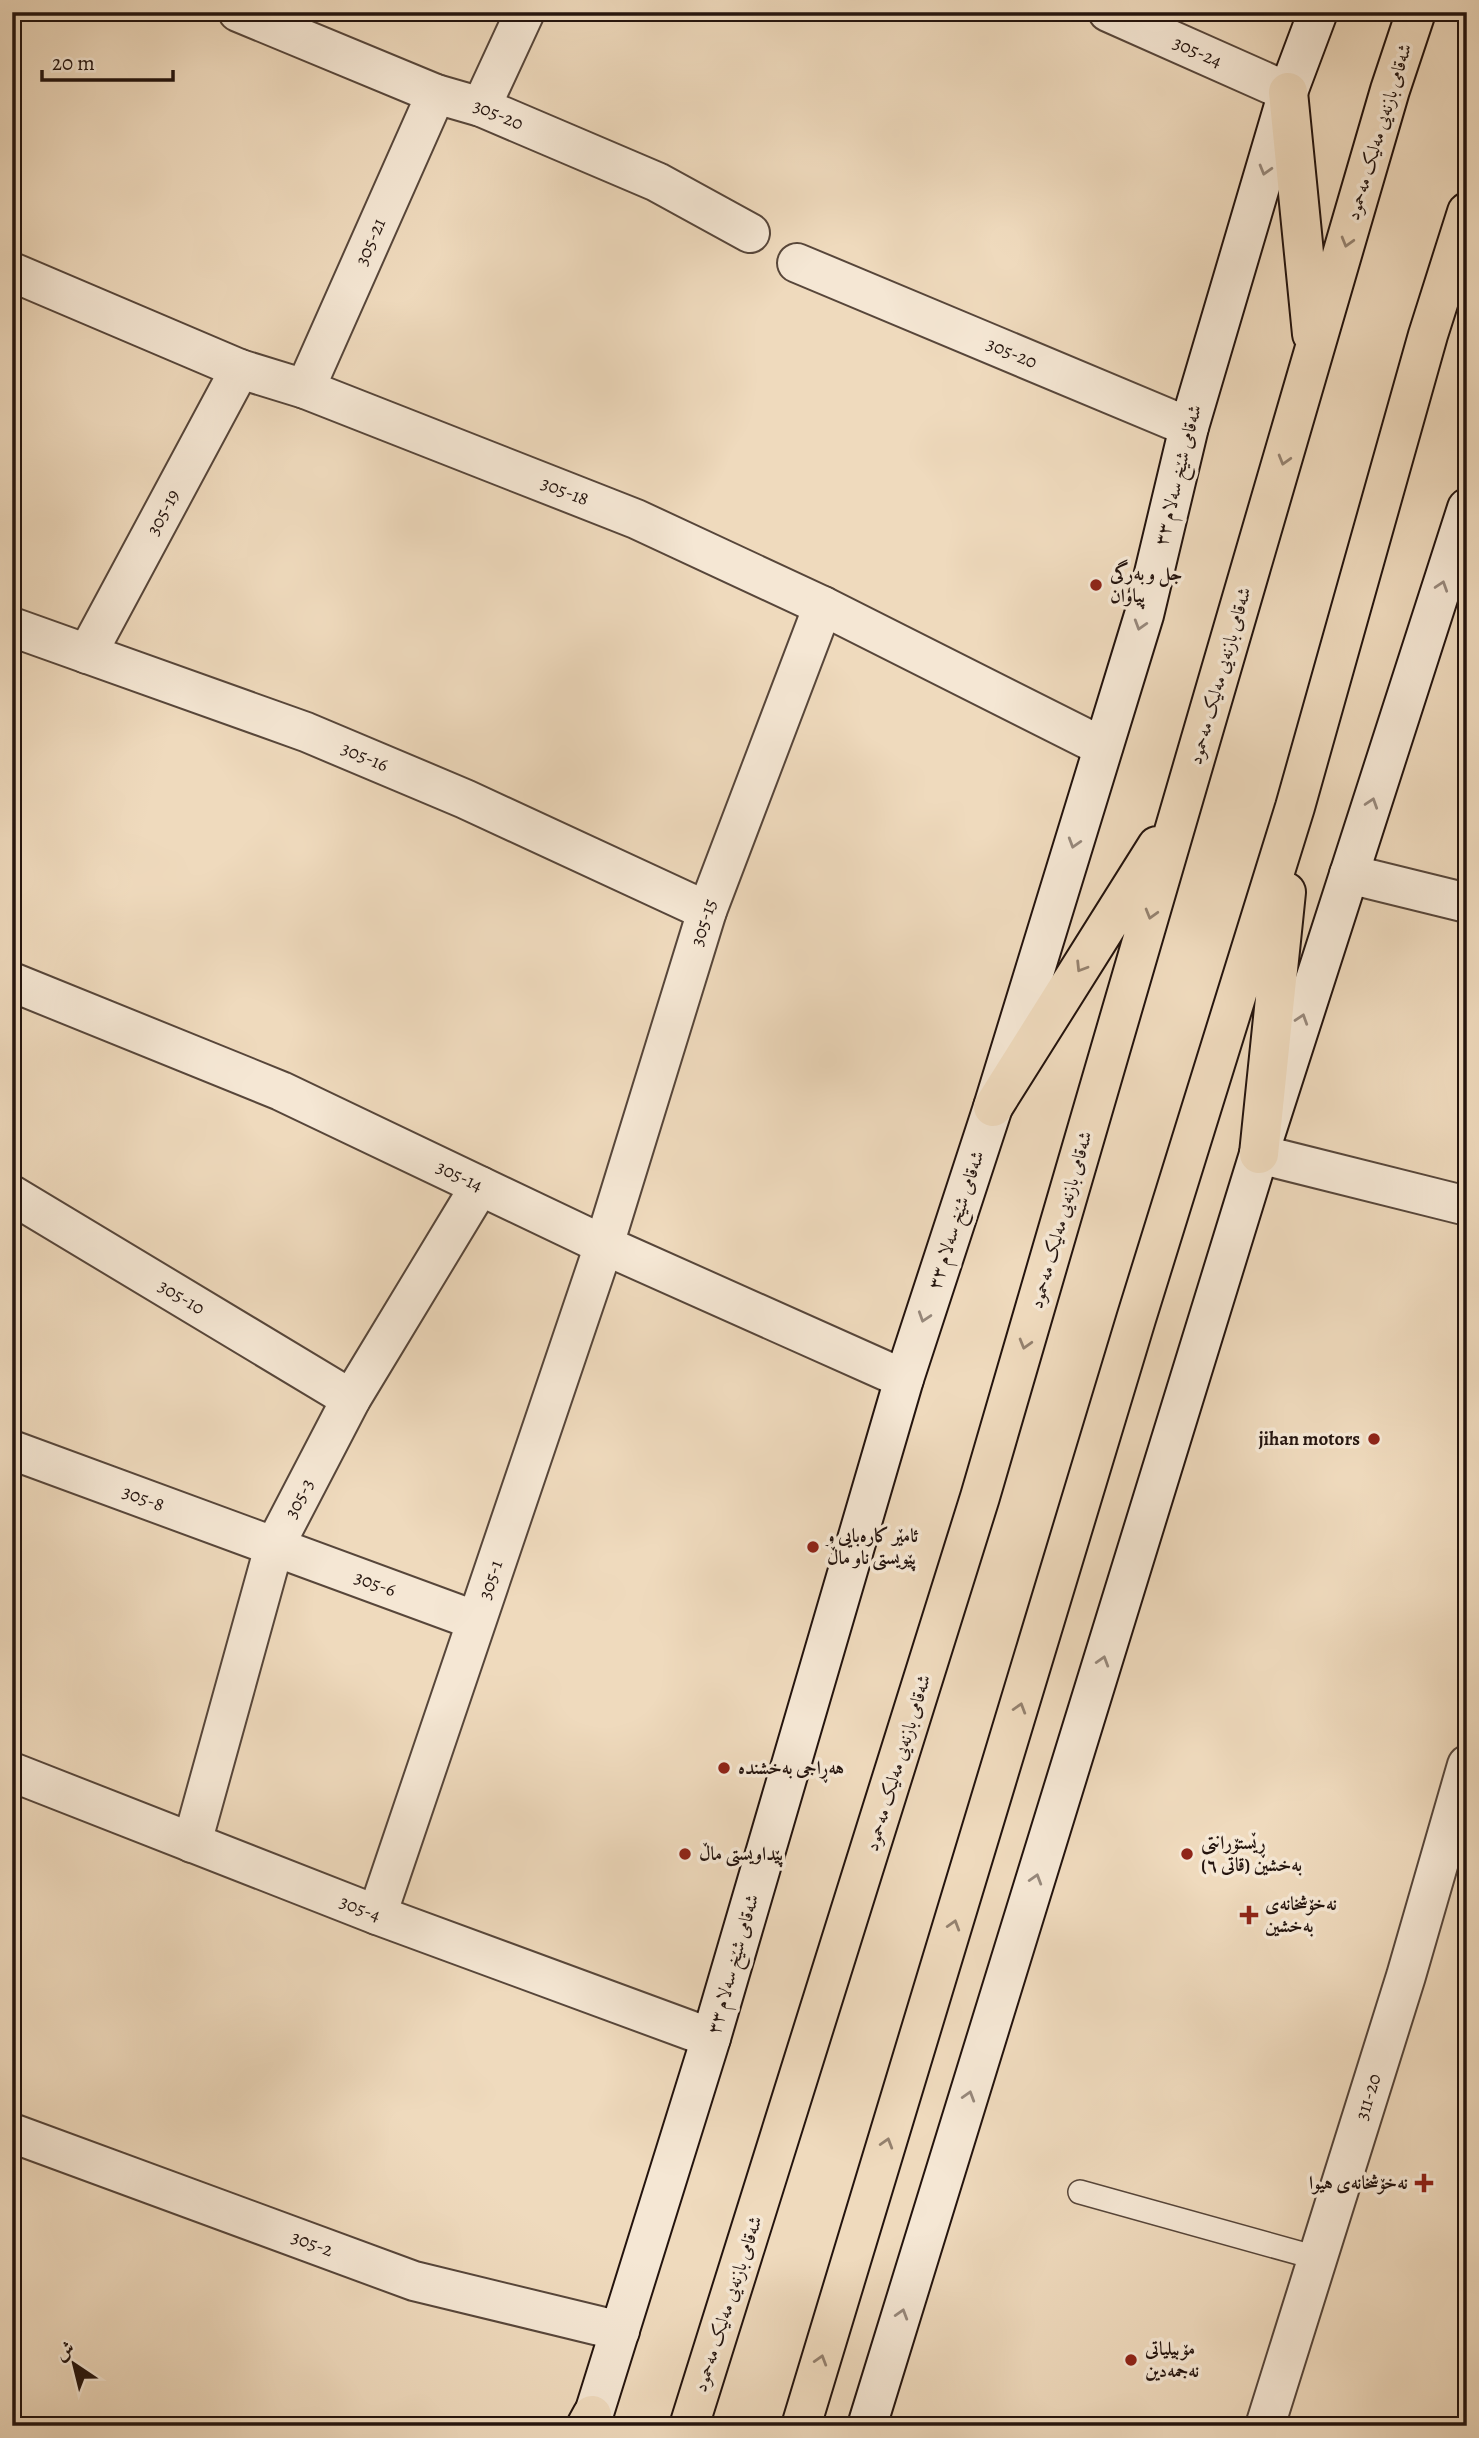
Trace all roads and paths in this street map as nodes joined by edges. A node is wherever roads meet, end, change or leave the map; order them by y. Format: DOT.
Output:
graph roads {
  1 [pos="237,12"];
  2 [pos="525,12"];
  3 [pos="1108,12"];
  4 [pos="1318,12"];
  5 [pos="1416,12"];
  6 [pos="1288,92"];
  7 [pos="436,94"];
  8 [pos="481,107"];
  9 [pos="1467,212"];
  10 [pos="750,233"];
  11 [pos="797,263"];
  12 [pos="12,272"];
  13 [pos="1467,284"];
  14 [pos="1428,335"];
  15 [pos="1314,356"];
  16 [pos="240,369"];
  17 [pos="304,389"];
  18 [pos="1189,427"];
  19 [pos="1467,508"];
  20 [pos="822,606"];
  21 [pos="12,627"];
  22 [pos="87,654"];
  23 [pos="1103,747"];
  24 [pos="1182,805"];
  25 [pos="1295,807"];
  26 [pos="1349,874"];
  27 [pos="1467,903"];
  28 [pos="707,911"];
  29 [pos="12,982"];
  30 [pos="993,1107"];
  31 [pos="1259,1154"];
  32 [pos="480,1186"];
  33 [pos="12,1195"];
  34 [pos="1467,1206"];
  35 [pos="604,1245"];
  36 [pos="904,1379"];
  37 [pos="351,1399"];
  38 [pos="12,1450"];
  39 [pos="274,1547"];
  40 [pos="474,1620"];
  41 [pos="1467,1766"];
  42 [pos="12,1772"];
  43 [pos="192,1843"];
  44 [pos="1452,1874"];
  45 [pos="377,1915"];
  46 [pos="711,2038"];
  47 [pos="12,2133"];
  48 [pos="1080,2192"];
  49 [pos="1317,2258"];
  50 [pos="620,2330"];
  51 [pos="591,2423"];
  52 [pos="690,2423"];
  53 [pos="801,2426"];
  54 [pos="867,2426"];
  55 [pos="1265,2426"];
  1 -- 7 [label="street, 305-20"];
  2 -- 8 [label="street"];
  3 -- 6 [label="street, 305-24"];
  4 -- 6 [label="street, شەقامی شێخ سەلام ٣٣"];
  5 -- 15 [label="highway, شەقامی بازنەیی مەلیک مەحمود, one-way"];
  6 -- 15 [label="highway"];
  6 -- 18 [label="street, شەقامی شێخ سەلام ٣٣, one-way"];
  7 -- 8 [label="street, 305-20"];
  7 -- 17 [label="street, 305-21"];
  8 -- 10 [label="street, 305-20"];
  9 -- 14 [label="highway"];
  11 -- 18 [label="street, 305-20"];
  12 -- 16 [label="street, 305-18"];
  13 -- 14 [label="highway"];
  14 -- 25 [label="highway"];
  15 -- 24 [label="highway, شەقامی بازنەیی مەلیک مەحمود, one-way"];
  16 -- 17 [label="street, 305-18"];
  16 -- 22 [label="street, 305-19"];
  17 -- 20 [label="street, 305-18"];
  18 -- 23 [label="street, شەقامی شێخ سەلام ٣٣, one-way"];
  26 -- 19 [label="street, one-way"];
  20 -- 23 [label="street, 305-18"];
  20 -- 28 [label="street, 305-15"];
  21 -- 22 [label="street, 305-16"];
  22 -- 28 [label="street, 305-16"];
  23 -- 30 [label="street, شەقامی شێخ سەلام ٣٣, one-way"];
  24 -- 30 [label="highway, one-way"];
  24 -- 52 [label="highway, شەقامی بازنەیی مەلیک مەحمود, one-way"];
  25 -- 31 [label="highway"];
  53 -- 25 [label="highway, one-way"];
  26 -- 27 [label="street"];
  31 -- 26 [label="street, one-way"];
  28 -- 35 [label="street, 305-15"];
  29 -- 32 [label="street, 305-14"];
  30 -- 36 [label="street, شەقامی شێخ سەلام ٣٣, one-way"];
  31 -- 34 [label="street"];
  54 -- 31 [label="street, one-way"];
  32 -- 35 [label="street, 305-14"];
  32 -- 37 [label="street, 305-3"];
  33 -- 37 [label="street, 305-10"];
  35 -- 36 [label="street, 305-14"];
  35 -- 40 [label="street, 305-1"];
  36 -- 46 [label="street, شەقامی شێخ سەلام ٣٣"];
  37 -- 39 [label="street, 305-3"];
  38 -- 39 [label="street, 305-8"];
  39 -- 40 [label="street, 305-6"];
  39 -- 43 [label="street, 305-3"];
  40 -- 45 [label="street, 305-1"];
  41 -- 44 [label="street, 311-20"];
  42 -- 43 [label="street, 305-4"];
  43 -- 45 [label="street, 305-4"];
  44 -- 49 [label="street, 311-20"];
  45 -- 46 [label="street, 305-4"];
  46 -- 50 [label="street, شەقامی شێخ سەلام ٣٣"];
  47 -- 50 [label="street, 305-2"];
  48 -- 49 [label="lane"];
  49 -- 55 [label="street, 311-20"];
  50 -- 51 [label="street, شەقامی شێخ سەلام ٣٣"];
}
